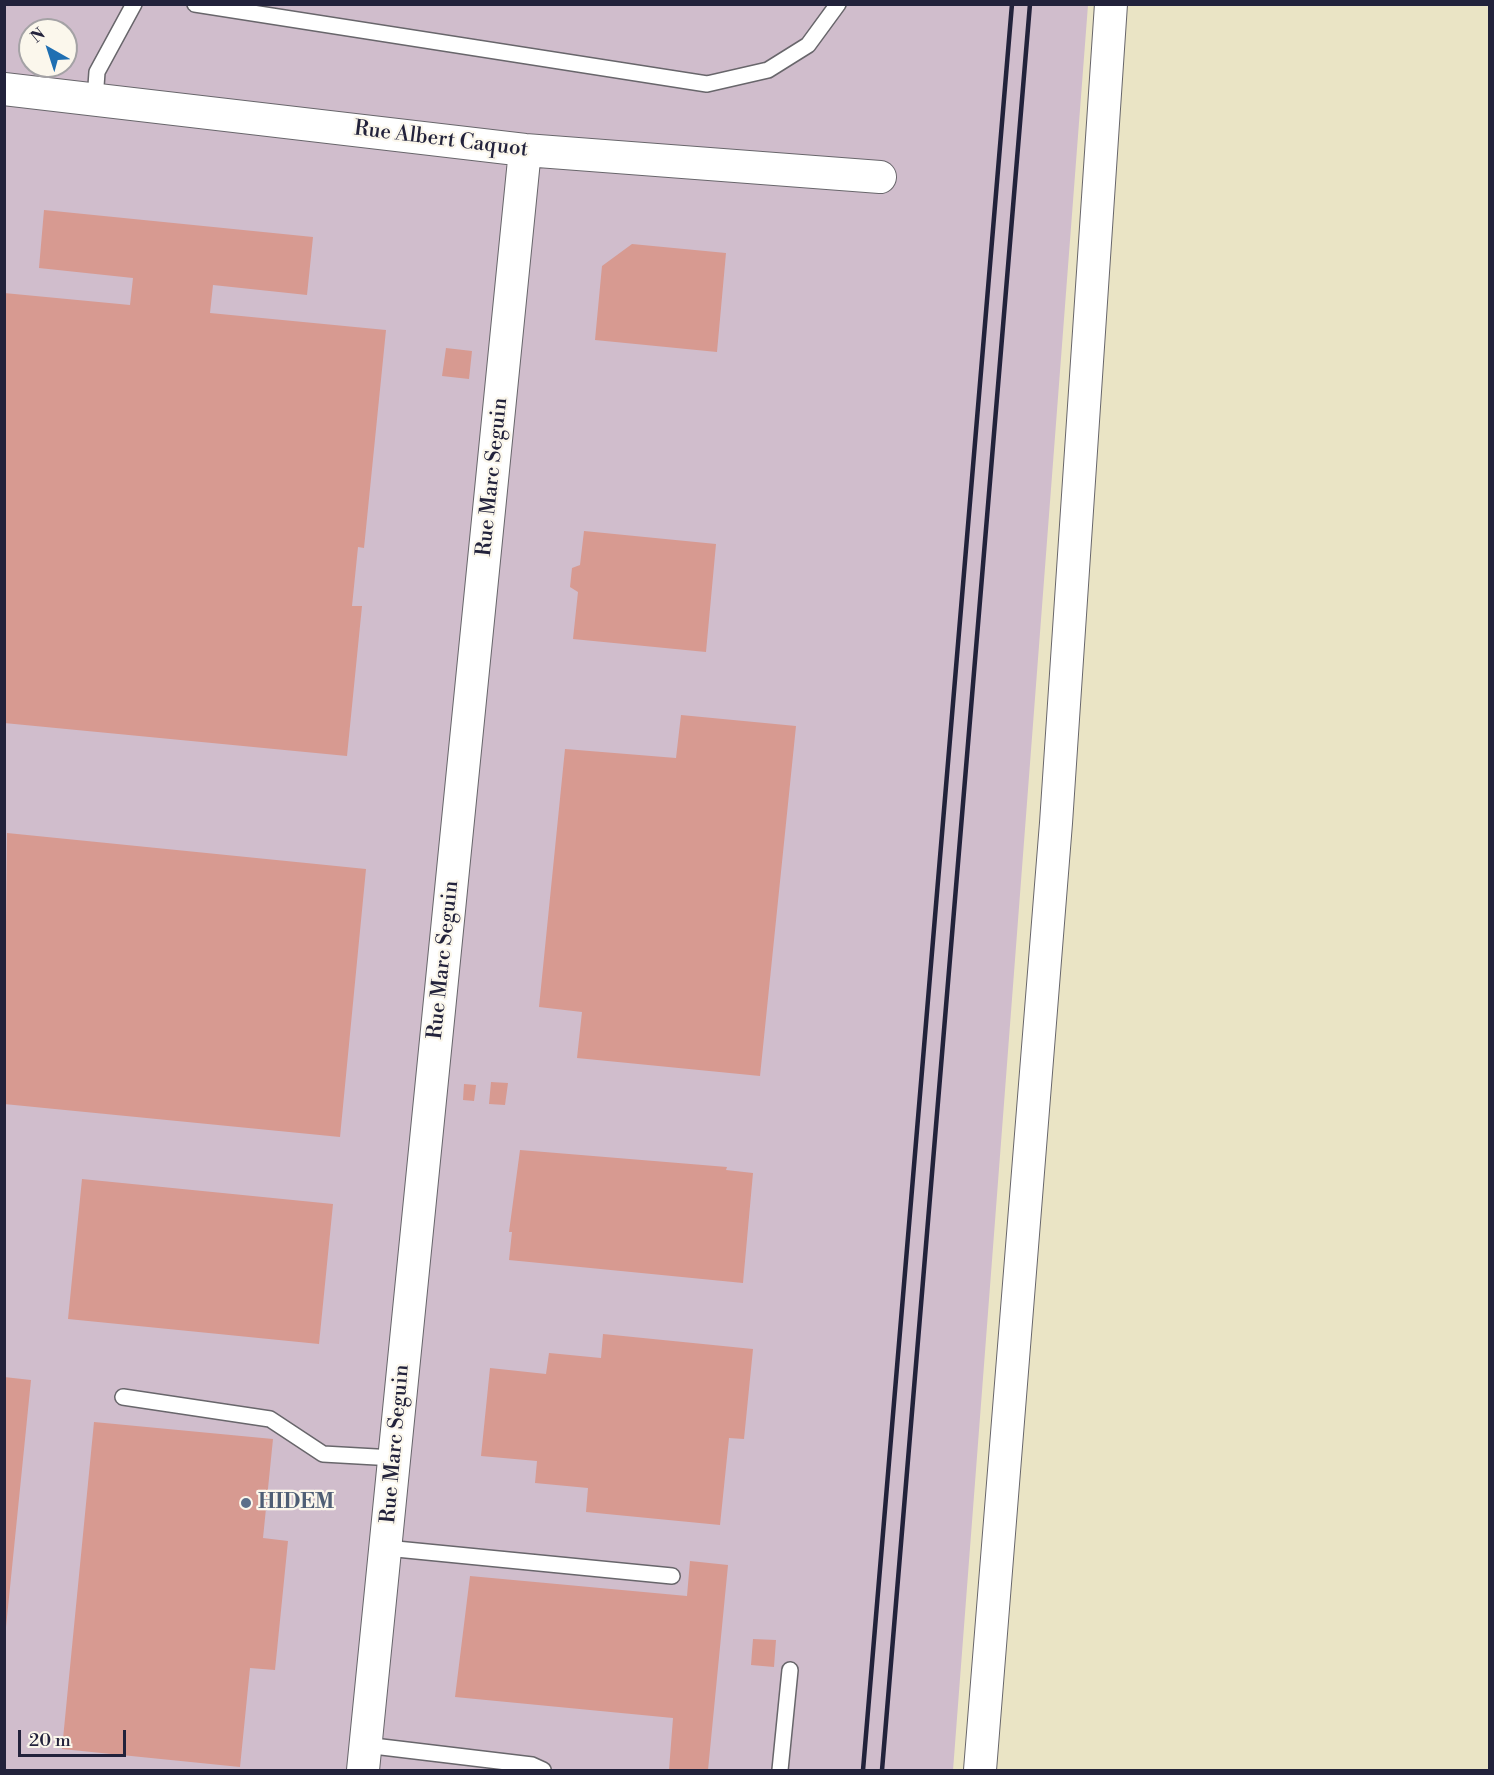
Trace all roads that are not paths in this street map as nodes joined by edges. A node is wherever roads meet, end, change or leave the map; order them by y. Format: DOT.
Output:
graph roads {
  1 [pos="134,4"];
  2 [pos="195,4"];
  3 [pos="838,4"];
  4 [pos="1111,4"];
  5 [pos="4,90"];
  6 [pos="95,100"];
  7 [pos="525,150"];
  8 [pos="880,177"];
  9 [pos="123,1397"];
  10 [pos="394,1458"];
  11 [pos="386,1548"];
  12 [pos="672,1576"];
  13 [pos="790,1670"];
  14 [pos="364,1758"];
  15 [pos="543,1770"];
  16 [pos="780,1770"];
  17 [pos="980,1770"];
  1 -- 6 [label="lane"];
  2 -- 3 [label="lane"];
  4 -- 17 [label="street"];
  5 -- 6 [label="street, Rue Albert Caquot"];
  6 -- 7 [label="street, Rue Albert Caquot"];
  7 -- 8 [label="street, Rue Albert Caquot"];
  7 -- 10 [label="street, Rue Marc Seguin"];
  9 -- 10 [label="lane"];
  10 -- 11 [label="street, Rue Marc Seguin"];
  11 -- 12 [label="lane"];
  11 -- 14 [label="street, Rue Marc Seguin"];
  13 -- 16 [label="lane"];
  14 -- 15 [label="lane"];
}
